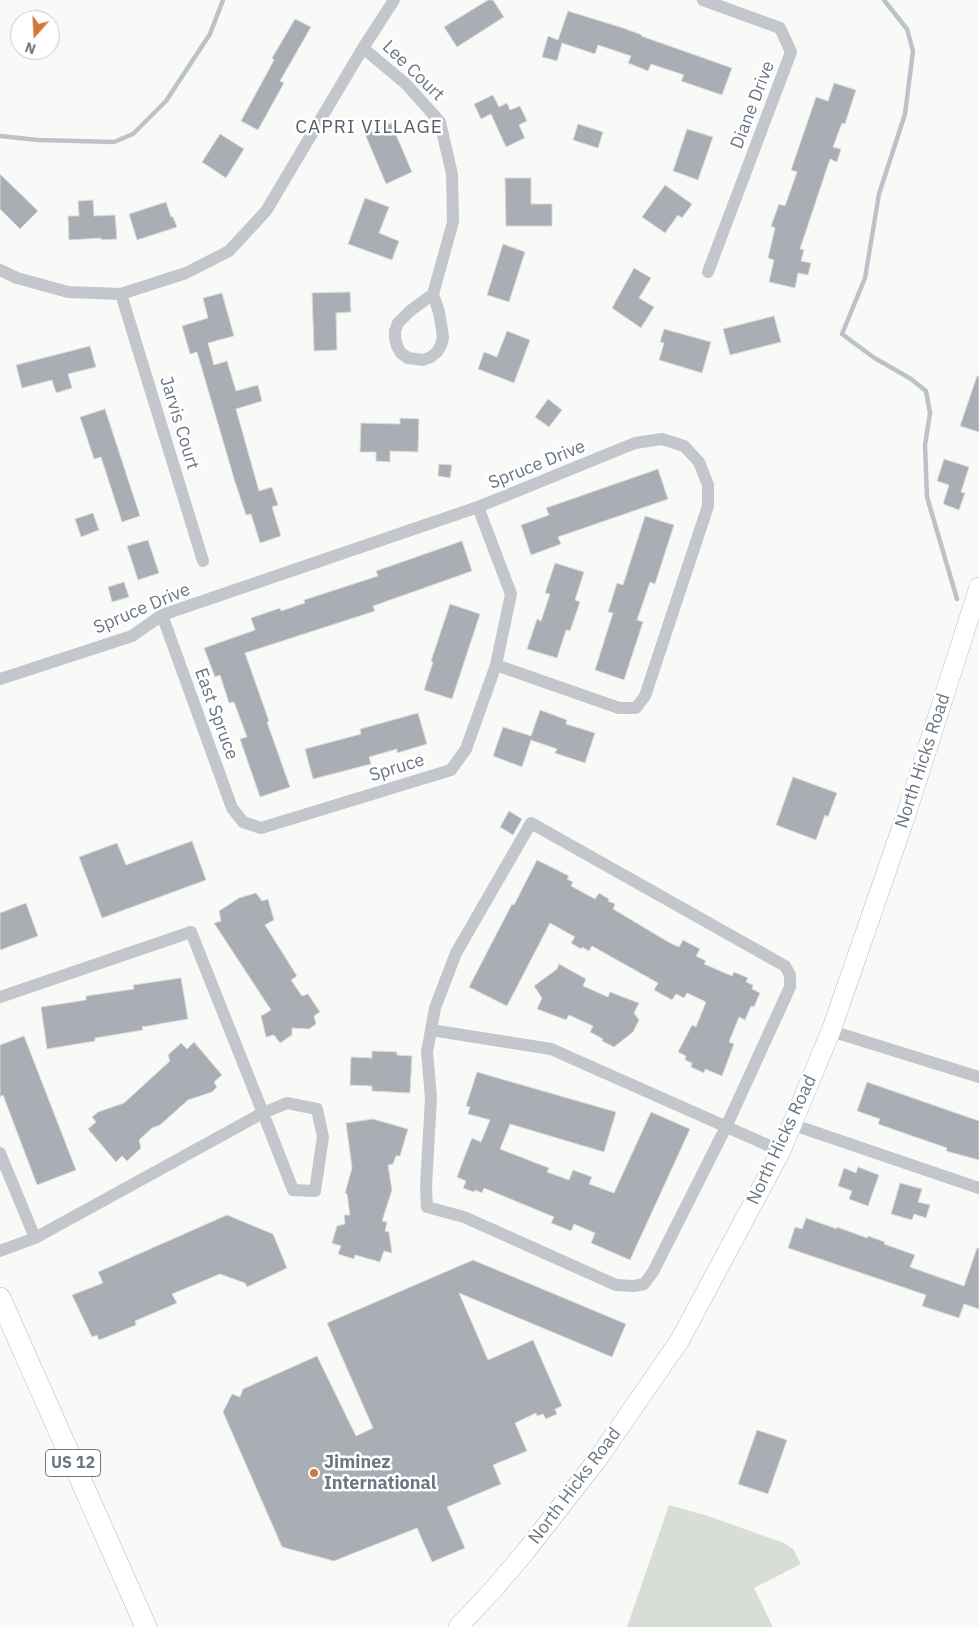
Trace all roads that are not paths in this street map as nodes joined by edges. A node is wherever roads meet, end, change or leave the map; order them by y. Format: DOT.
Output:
graph roads {
  1 [pos="394,0"];
  2 [pos="703,0"];
  3 [pos="363,48"];
  4 [pos="0,270"];
  5 [pos="708,272"];
  6 [pos="121,294"];
  7 [pos="433,294"];
  8 [pos="478,508"];
  9 [pos="203,561"];
  10 [pos="979,587"];
  11 [pos="162,616"];
  12 [pos="496,665"];
  13 [pos="0,679"];
  14 [pos="243,822"];
  15 [pos="0,997"];
  16 [pos="431,1030"];
  17 [pos="831,1031"];
  18 [pos="979,1077"];
  19 [pos="263,1113"];
  20 [pos="791,1124"];
  21 [pos="726,1127"];
  22 [pos="781,1152"];
  23 [pos="0,1153"];
  24 [pos="979,1188"];
  25 [pos="35,1238"];
  26 [pos="0,1251"];
  27 [pos="0,1298"];
  28 [pos="146,1627"];
  29 [pos="458,1627"];
  1 -- 3 [label="street"];
  2 -- 5 [label="street, Diane Drive"];
  3 -- 6 [label="street"];
  3 -- 7 [label="street, Lee Court"];
  4 -- 6 [label="street"];
  6 -- 9 [label="street, Jarvis Court"];
  7 -- 7 [label="street"];
  8 -- 11 [label="street, Spruce Drive"];
  8 -- 12 [label="street, Spruce"];
  8 -- 12 [label="street, Spruce Drive"];
  10 -- 17 [label="main road, North Hicks Road"];
  11 -- 13 [label="street, Spruce Drive"];
  11 -- 14 [label="street, East Spruce"];
  12 -- 14 [label="street, Spruce"];
  15 -- 19 [label="street"];
  16 -- 21 [label="street"];
  16 -- 21 [label="street"];
  16 -- 21 [label="street"];
  17 -- 18 [label="street"];
  17 -- 20 [label="main road, North Hicks Road"];
  19 -- 19 [label="street"];
  19 -- 25 [label="street"];
  20 -- 22 [label="main road, North Hicks Road"];
  20 -- 24 [label="street"];
  21 -- 22 [label="street"];
  22 -- 29 [label="main road, North Hicks Road"];
  23 -- 25 [label="street"];
  25 -- 26 [label="street"];
  27 -- 28 [label="main road, US 12"];
}
